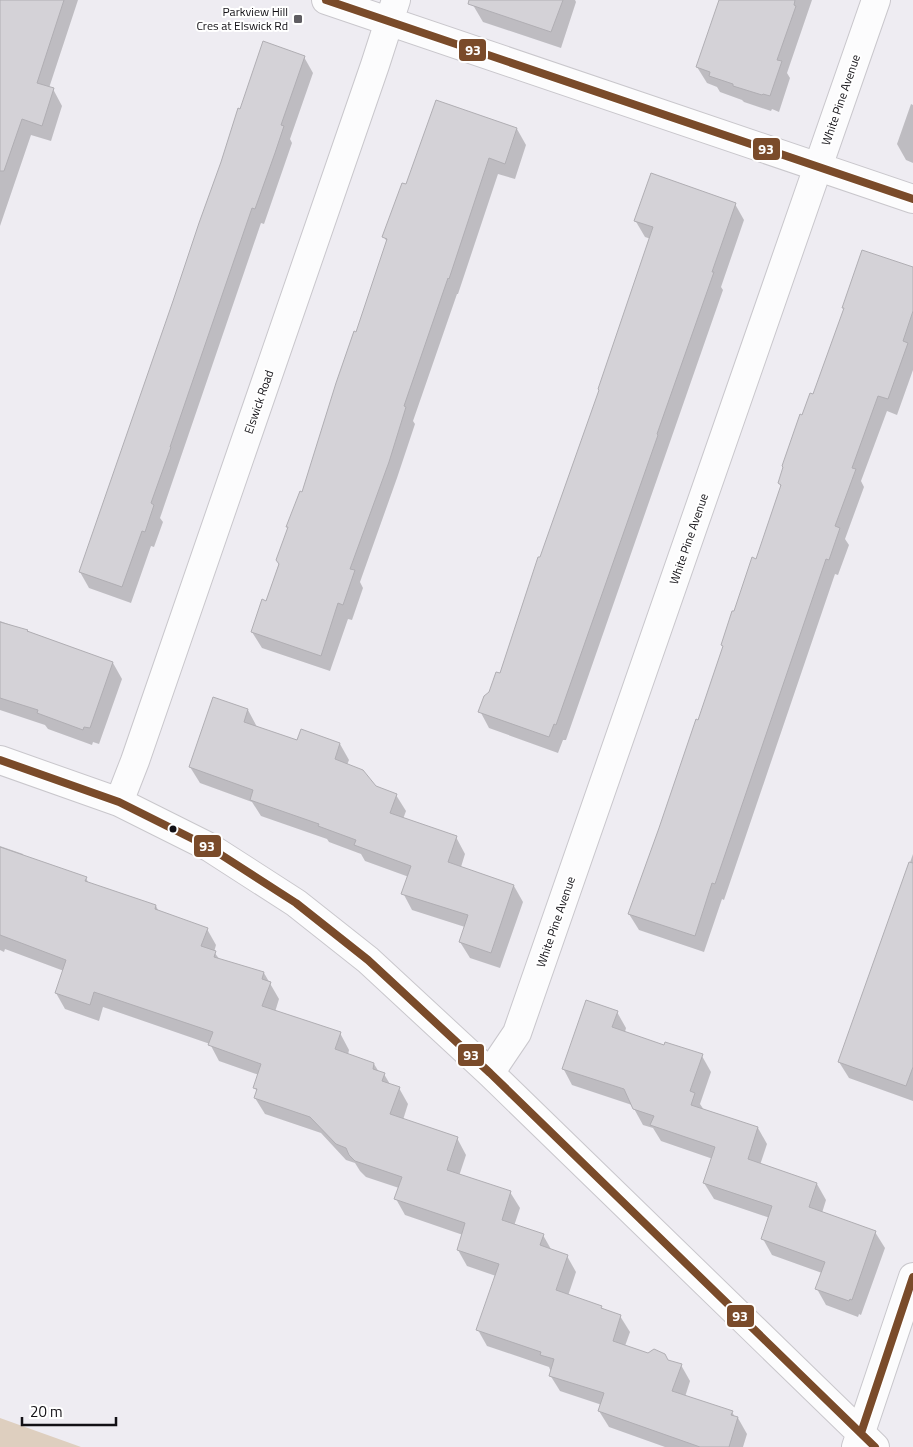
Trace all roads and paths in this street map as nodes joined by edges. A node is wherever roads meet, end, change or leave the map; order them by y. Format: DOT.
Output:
graph roads {
  1 [pos="326,0"];
  2 [pos="876,0"];
  3 [pos="392,11"];
  4 [pos="818,166"];
  5 [pos="913,199"];
  6 [pos="0,760"];
  7 [pos="119,802"];
  8 [pos="490,1073"];
  9 [pos="913,1277"];
  10 [pos="864,1442"];
  1 -- 3 [label="street"];
  2 -- 4 [label="street, White Pine Avenue"];
  3 -- 4 [label="street"];
  3 -- 7 [label="street, Elswick Road"];
  4 -- 5 [label="street"];
  4 -- 8 [label="street, White Pine Avenue"];
  6 -- 7 [label="street"];
  7 -- 8 [label="street"];
  8 -- 10 [label="street"];
  9 -- 10 [label="street"];
}
